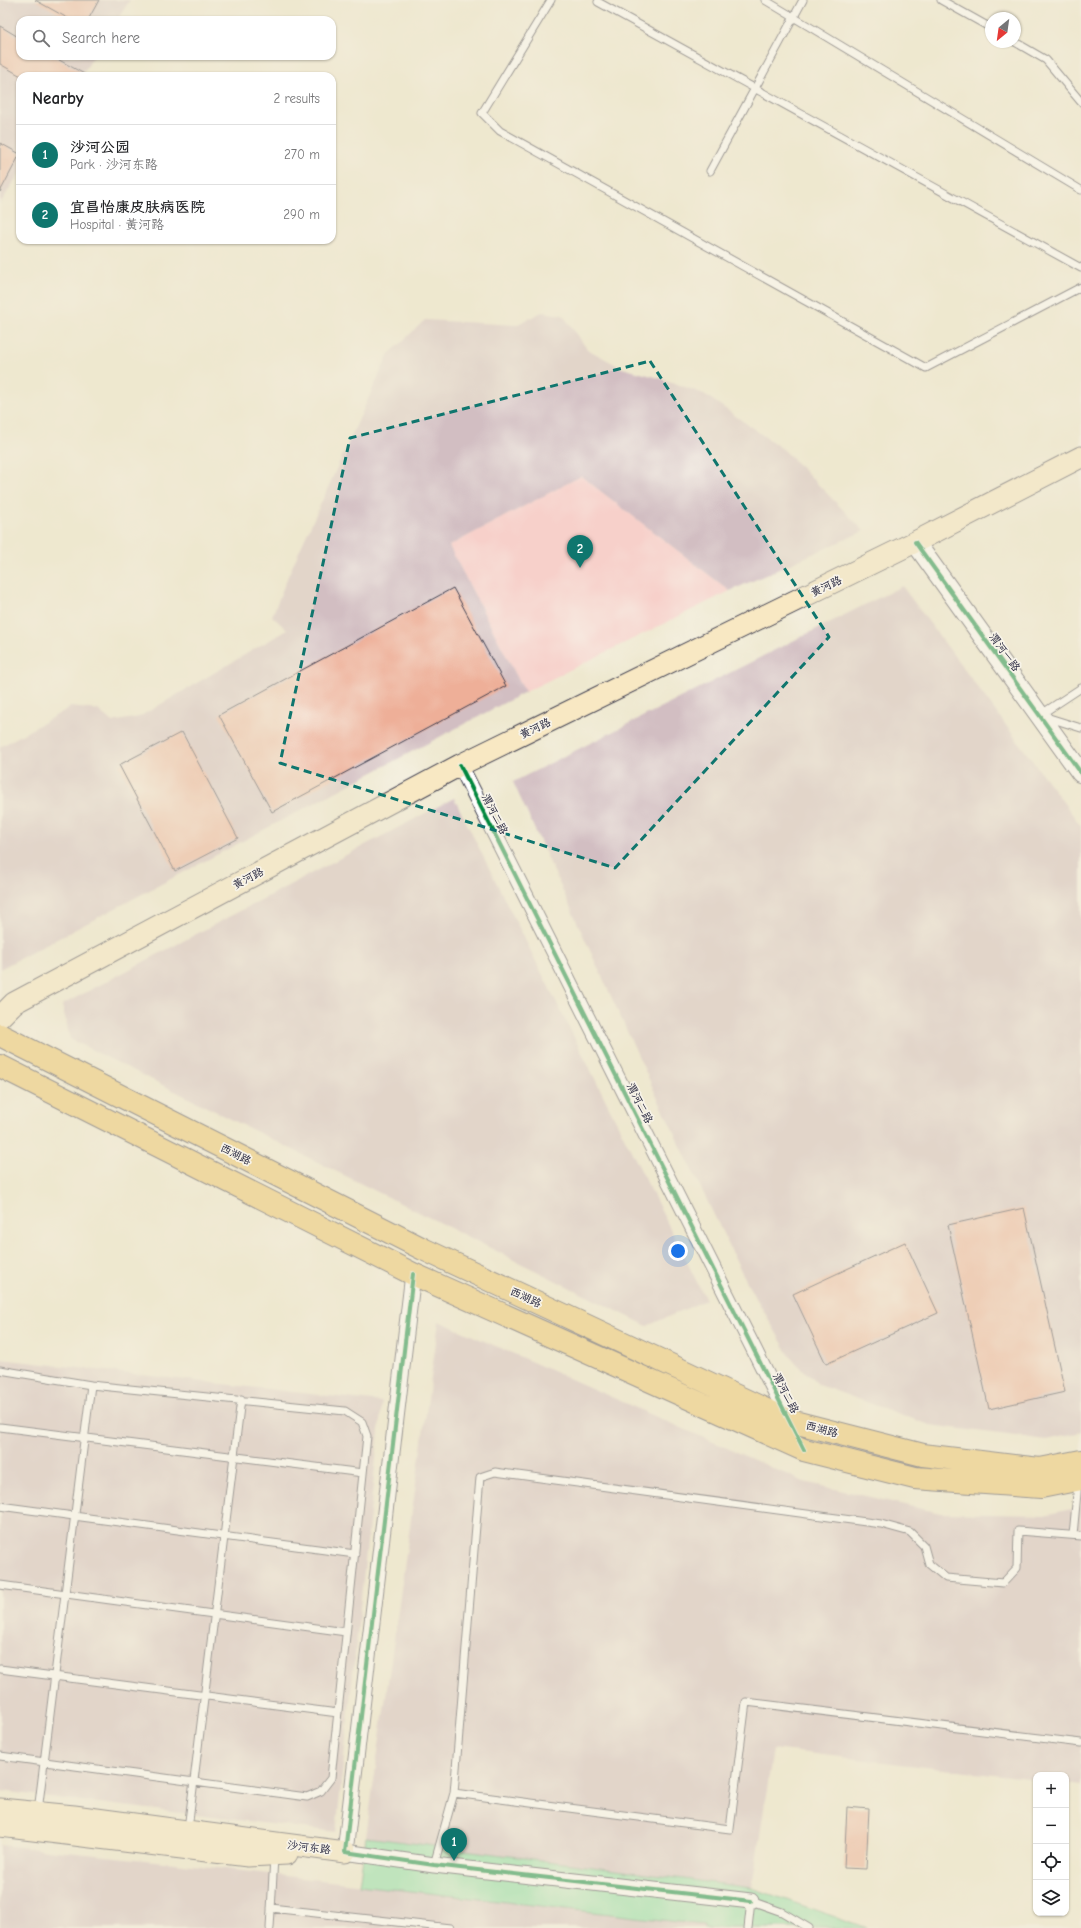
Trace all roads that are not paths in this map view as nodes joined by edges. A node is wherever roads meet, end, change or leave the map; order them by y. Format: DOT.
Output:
graph roads {
  1 [pos="551,0"];
  2 [pos="765,0"];
  3 [pos="803,0"];
  4 [pos="941,0"];
  5 [pos="598,2"];
  6 [pos="795,16"];
  7 [pos="985,25"];
  8 [pos="1021,45"];
  9 [pos="755,89"];
  10 [pos="1081,102"];
  11 [pos="710,171"];
  12 [pos="1081,190"];
  13 [pos="1081,268"];
  14 [pos="1081,287"];
  15 [pos="1081,457"];
  16 [pos="915,542"];
  17 [pos="1081,688"];
  18 [pos="1040,715"];
  19 [pos="1081,728"];
  20 [pos="460,765"];
  21 [pos="1081,773"];
  22 [pos="0,1017"];
  23 [pos="0,1035"];
  24 [pos="0,1066"];
  25 [pos="413,1274"];
  26 [pos="0,1370"];
  27 [pos="91,1385"];
  28 [pos="241,1399"];
  29 [pos="790,1421"];
  30 [pos="0,1427"];
  31 [pos="85,1438"];
  32 [pos="804,1450"];
  33 [pos="234,1457"];
  34 [pos="1080,1470"];
  35 [pos="363,1473"];
  36 [pos="0,1506"];
  37 [pos="75,1516"];
  38 [pos="1073,1535"];
  39 [pos="224,1536"];
  40 [pos="1081,1536"];
  41 [pos="354,1554"];
  42 [pos="0,1585"];
  43 [pos="65,1594"];
  44 [pos="214,1614"];
  45 [pos="346,1632"];
  46 [pos="0,1669"];
  47 [pos="55,1676"];
  48 [pos="204,1696"];
  49 [pos="338,1713"];
  50 [pos="1081,1743"];
  51 [pos="0,1756"];
  52 [pos="44,1761"];
  53 [pos="193,1783"];
  54 [pos="454,1793"];
  55 [pos="0,1808"];
  56 [pos="37,1821"];
  57 [pos="0,1826"];
  58 [pos="186,1839"];
  59 [pos="345,1852"];
  60 [pos="274,1855"];
  61 [pos="434,1865"];
  62 [pos="751,1901"];
  63 [pos="271,1908"];
  64 [pos="270,1928"];
  65 [pos="450,1928"];
  66 [pos="748,1928"];
  67 [pos="809,1928"];
  1 -- 14 [label="lane"];
  2 -- 6 [label="lane"];
  3 -- 6 [label="lane"];
  4 -- 7 [label="lane"];
  5 -- 9 [label="lane"];
  6 -- 9 [label="lane"];
  6 -- 12 [label="lane"];
  8 -- 10 [label="lane"];
  9 -- 11 [label="lane"];
  9 -- 13 [label="lane"];
  15 -- 16 [label="main road, 黄河路"];
  16 -- 18 [label="street, 渭河一路"];
  16 -- 20 [label="main road, 黄河路"];
  17 -- 18 [label="lane"];
  18 -- 19 [label="lane"];
  18 -- 21 [label="street, 渭河一路"];
  20 -- 22 [label="main road, 黄河路"];
  20 -- 29 [label="street, 渭河二路"];
  23 -- 29 [label="main road, 西湖路"];
  24 -- 25 [label="main road"];
  25 -- 32 [label="main road"];
  25 -- 59 [label="street"];
  26 -- 27 [label="lane"];
  27 -- 28 [label="lane"];
  27 -- 31 [label="lane"];
  28 -- 33 [label="lane"];
  28 -- 35 [label="lane"];
  29 -- 32 [label="street, 渭河二路"];
  29 -- 34 [label="main road, 西湖路"];
  30 -- 31 [label="lane"];
  31 -- 33 [label="lane"];
  31 -- 37 [label="lane"];
  32 -- 34 [label="main road"];
  33 -- 35 [label="lane"];
  33 -- 39 [label="lane"];
  34 -- 38 [label="lane"];
  35 -- 41 [label="lane"];
  36 -- 37 [label="lane"];
  37 -- 39 [label="lane"];
  37 -- 43 [label="lane"];
  38 -- 40 [label="lane"];
  38 -- 54 [label="lane"];
  39 -- 41 [label="lane"];
  39 -- 44 [label="lane"];
  41 -- 45 [label="lane"];
  42 -- 43 [label="lane"];
  43 -- 44 [label="lane"];
  43 -- 47 [label="lane"];
  44 -- 45 [label="lane"];
  44 -- 48 [label="lane"];
  45 -- 49 [label="lane"];
  46 -- 47 [label="lane"];
  47 -- 48 [label="lane"];
  47 -- 52 [label="lane"];
  48 -- 49 [label="lane"];
  48 -- 53 [label="lane"];
  49 -- 53 [label="lane"];
  50 -- 54 [label="lane"];
  51 -- 52 [label="lane"];
  52 -- 53 [label="lane"];
  52 -- 56 [label="lane"];
  53 -- 58 [label="lane"];
  54 -- 61 [label="lane"];
  55 -- 56 [label="main road, 沙河东路"];
  56 -- 57 [label="main road, 沙河东路"];
  56 -- 58 [label="main road, 沙河东路"];
  58 -- 59 [label="main road, 沙河东路"];
  58 -- 60 [label="main road, 沙河东路"];
  59 -- 60 [label="main road, 沙河东路"];
  59 -- 61 [label="street"];
  60 -- 63 [label="lane"];
  61 -- 62 [label="street"];
  62 -- 66 [label="lane"];
  62 -- 67 [label="lane"];
  63 -- 64 [label="lane"];
  63 -- 65 [label="lane"];
}
